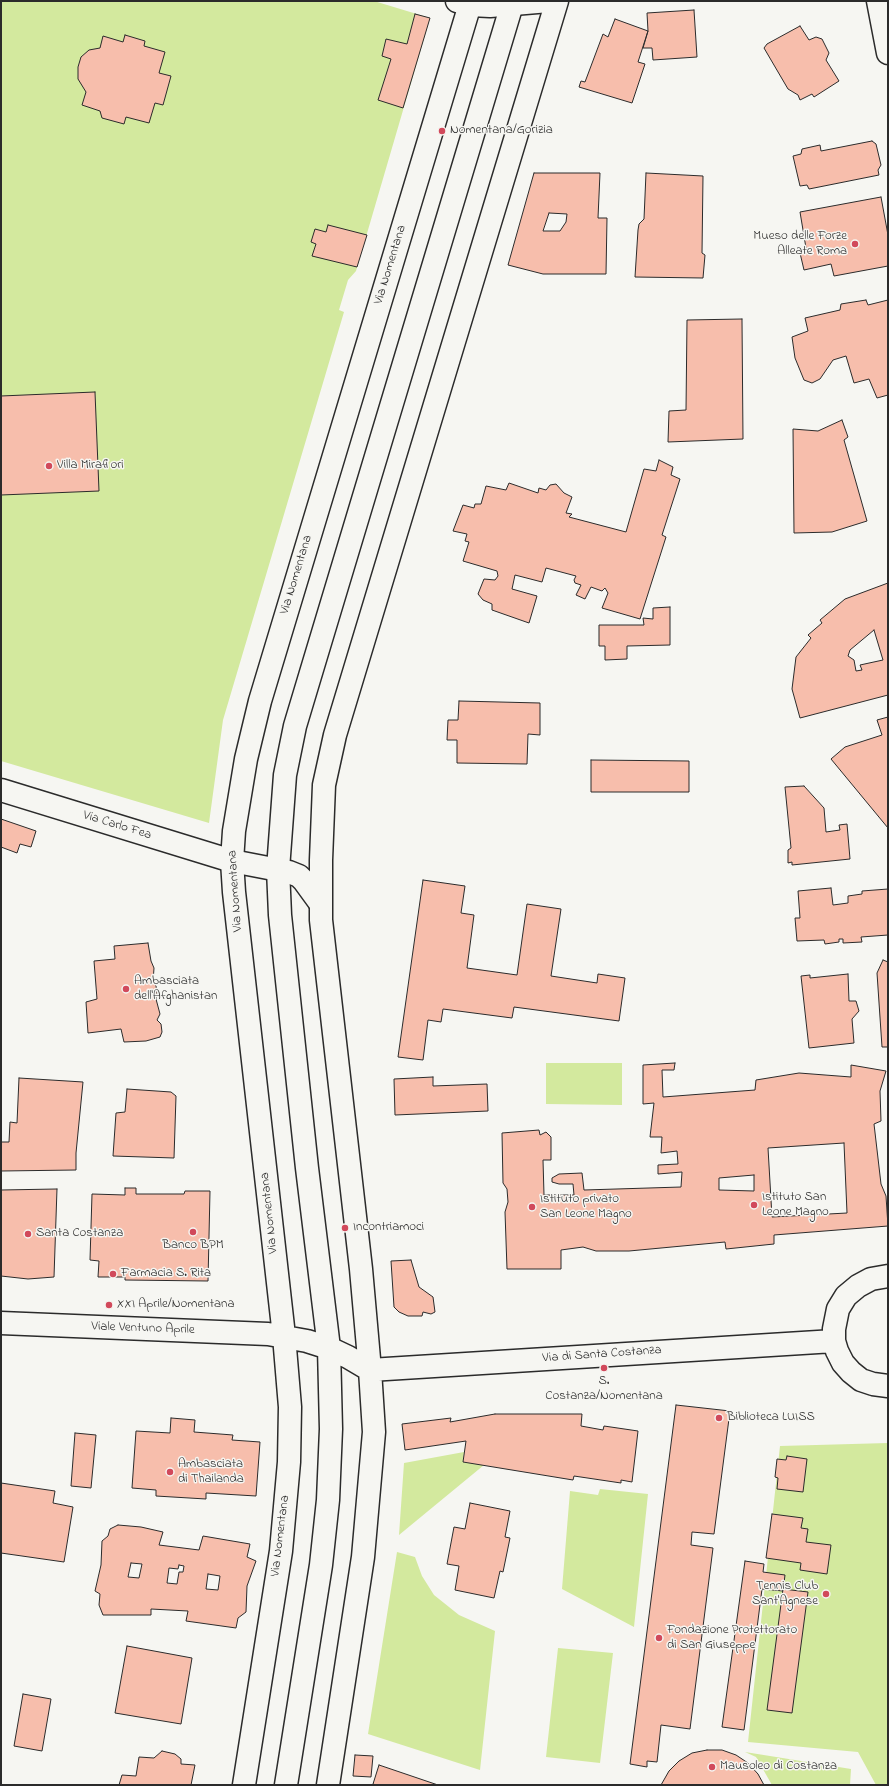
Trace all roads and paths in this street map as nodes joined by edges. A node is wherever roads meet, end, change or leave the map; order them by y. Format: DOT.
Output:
graph roads {
  1 [pos="548,1"];
  2 [pos="557,1"];
  3 [pos="878,1"];
  4 [pos="469,2"];
  5 [pos="513,2"];
  6 [pos="888,53"];
  7 [pos="1,790"];
  8 [pos="232,861"];
  9 [pos="278,869"];
  10 [pos="320,903"];
  11 [pos="888,1276"];
  12 [pos="1,1323"];
  13 [pos="284,1336"];
  14 [pos="834,1341"];
  15 [pos="329,1348"];
  16 [pos="370,1370"];
  17 [pos="888,1386"];
  18 [pos="244,1785"];
  19 [pos="286,1785"];
  20 [pos="328,1785"];
  1 -- 5 [label="street"];
  2 -- 10 [label="street"];
  3 -- 6 [label="street"];
  4 -- 5 [label="street"];
  4 -- 8 [label="street, Via Nomentana"];
  5 -- 9 [label="street"];
  7 -- 8 [label="street, Via Carlo Fea"];
  8 -- 9 [label="street, Via Carlo Fea"];
  8 -- 13 [label="street, Via Nomentana"];
  9 -- 10 [label="street, Via Carlo Fea"];
  9 -- 15 [label="street"];
  10 -- 16 [label="street"];
  11 -- 14 [label="street"];
  12 -- 13 [label="street, Viale Ventuno Aprile"];
  13 -- 15 [label="street, Viale Ventuno Aprile"];
  13 -- 18 [label="street, Via Nomentana"];
  14 -- 16 [label="street, Via di Santa Costanza"];
  14 -- 17 [label="street"];
  15 -- 16 [label="street, Viale Ventuno Aprile"];
  15 -- 19 [label="street"];
  16 -- 20 [label="street"];
}
